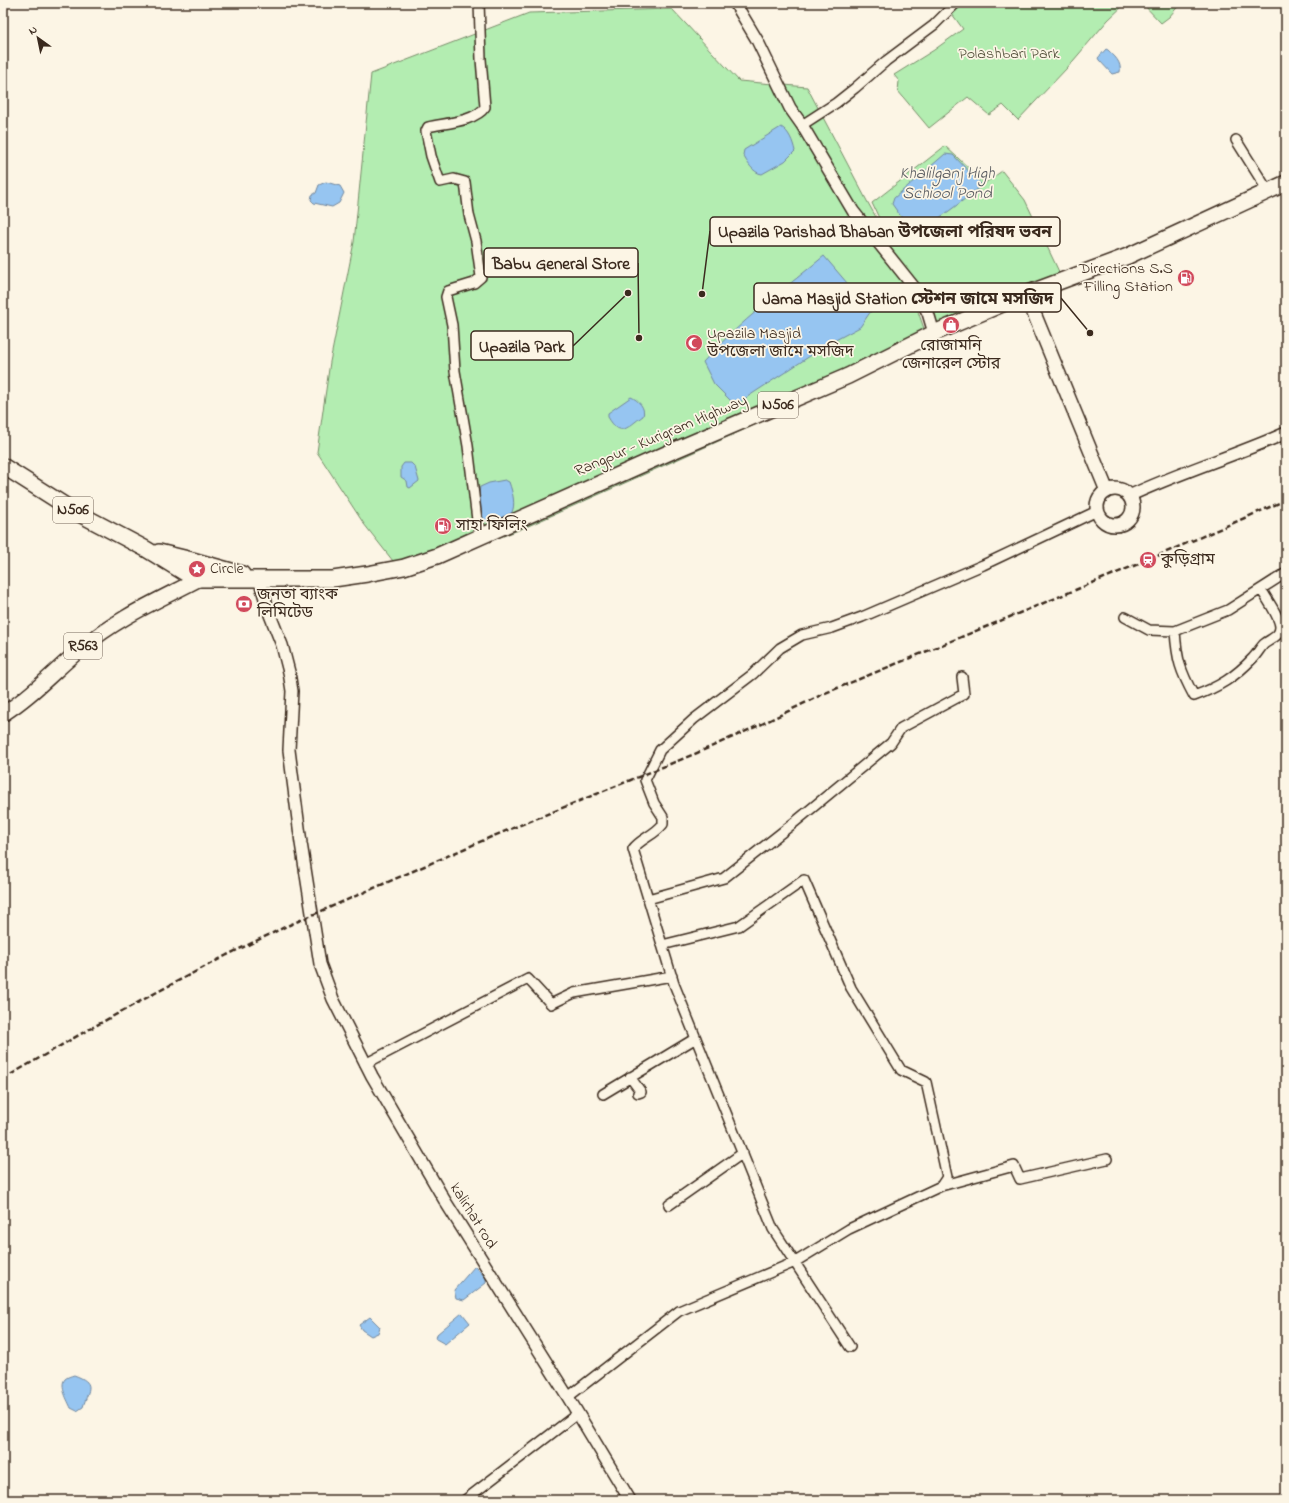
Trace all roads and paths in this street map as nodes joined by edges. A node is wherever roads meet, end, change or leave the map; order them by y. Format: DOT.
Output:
graph roads {
  1 [pos="479,3"];
  2 [pos="735,3"];
  3 [pos="956,3"];
  4 [pos="802,125"];
  5 [pos="1236,140"];
  6 [pos="1286,183"];
  7 [pos="1268,191"];
  8 [pos="1026,294"];
  9 [pos="934,333"];
  10 [pos="1286,433"];
  11 [pos="3,466"];
  12 [pos="1107,491"];
  13 [pos="1129,496"];
  14 [pos="1097,511"];
  15 [pos="483,535"];
  16 [pos="146,549"];
  17 [pos="192,560"];
  18 [pos="210,565"];
  19 [pos="184,573"];
  20 [pos="1286,573"];
  21 [pos="199,579"];
  22 [pos="259,579"];
  23 [pos="1261,589"];
  24 [pos="173,592"];
  25 [pos="1126,617"];
  26 [pos="1175,631"];
  27 [pos="962,676"];
  28 [pos="3,714"];
  29 [pos="648,899"];
  30 [pos="662,945"];
  31 [pos="672,976"];
  32 [pos="696,1038"];
  33 [pos="365,1064"];
  34 [pos="630,1077"];
  35 [pos="638,1093"];
  36 [pos="603,1094"];
  37 [pos="743,1153"];
  38 [pos="1107,1159"];
  39 [pos="941,1186"];
  40 [pos="669,1204"];
  41 [pos="795,1262"];
  42 [pos="850,1347"];
  43 [pos="568,1397"];
  44 [pos="577,1414"];
  45 [pos="465,1500"];
  46 [pos="630,1500"];
  1 -- 15 [label="street"];
  2 -- 4 [label="street"];
  3 -- 4 [label="street"];
  4 -- 9 [label="street"];
  5 -- 7 [label="street"];
  6 -- 7 [label="highway, Rangpur - Kurigram Highway / N506"];
  7 -- 8 [label="highway, Rangpur - Kurigram Highway / N506"];
  8 -- 9 [label="highway, Rangpur - Kurigram Highway / N506"];
  8 -- 12 [label="main road"];
  9 -- 15 [label="highway, Rangpur - Kurigram Highway / N506"];
  10 -- 13 [label="street"];
  11 -- 16 [label="highway, N506"];
  12 -- 13 [label="main road"];
  12 -- 14 [label="main road"];
  13 -- 14 [label="main road"];
  14 -- 29 [label="street"];
  15 -- 22 [label="highway, Rangpur - Kurigram Highway / N506"];
  16 -- 17 [label="highway, N506"];
  16 -- 19 [label="highway, N506"];
  17 -- 18 [label="highway, N506"];
  17 -- 19 [label="main road"];
  18 -- 21 [label="main road, R563"];
  18 -- 22 [label="highway, N506"];
  19 -- 21 [label="highway, N506"];
  19 -- 24 [label="main road"];
  20 -- 23 [label="street"];
  21 -- 22 [label="highway, N506"];
  21 -- 24 [label="main road, R563"];
  22 -- 33 [label="street, kalirhat rod"];
  23 -- 26 [label="street"];
  23 -- 26 [label="street"];
  24 -- 28 [label="main road, R563"];
  25 -- 26 [label="street"];
  27 -- 29 [label="street"];
  29 -- 30 [label="street"];
  30 -- 31 [label="street"];
  30 -- 39 [label="street"];
  31 -- 32 [label="street"];
  31 -- 33 [label="street"];
  32 -- 34 [label="street"];
  32 -- 37 [label="street"];
  33 -- 43 [label="street, kalirhat rod"];
  34 -- 35 [label="street"];
  34 -- 36 [label="street"];
  37 -- 40 [label="street"];
  37 -- 41 [label="street"];
  38 -- 39 [label="street"];
  39 -- 41 [label="street"];
  41 -- 42 [label="street"];
  41 -- 43 [label="street"];
  43 -- 44 [label="street, kalirhat rod"];
  44 -- 45 [label="street"];
  44 -- 46 [label="street, kalirhat rod"];
}
